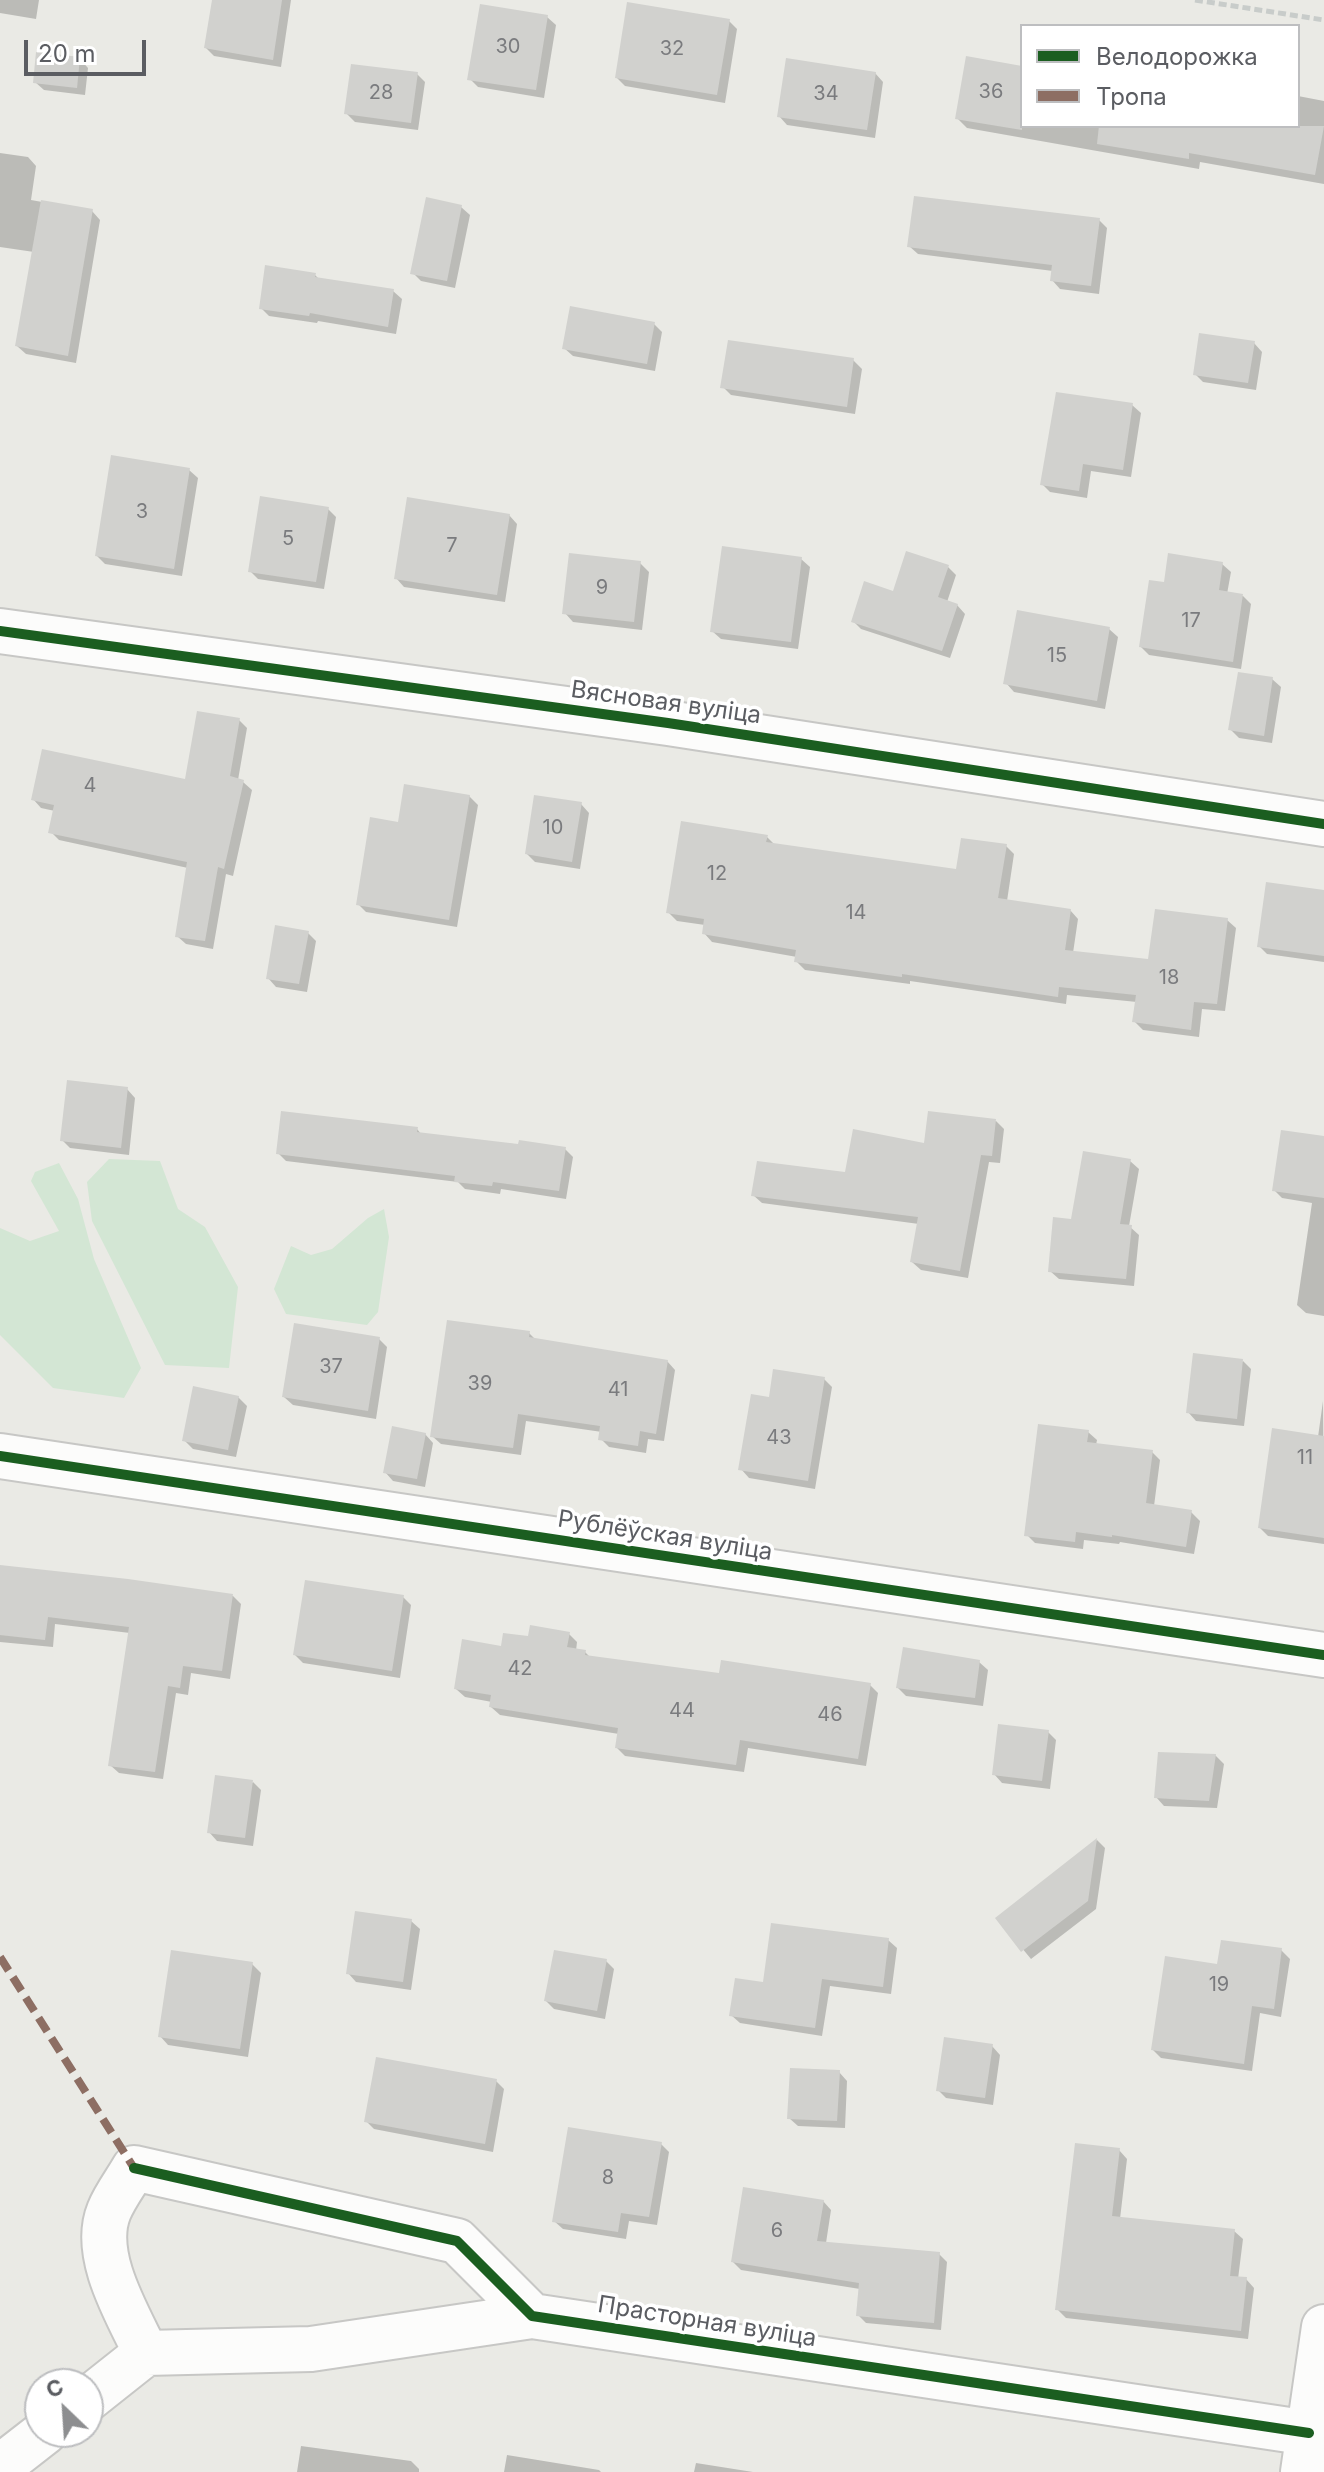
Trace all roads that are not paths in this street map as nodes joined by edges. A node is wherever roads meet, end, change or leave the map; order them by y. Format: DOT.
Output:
graph roads {
  1 [pos="0,631"];
  2 [pos="1324,824"];
  3 [pos="0,1456"];
  4 [pos="1324,1655"];
  5 [pos="532,2316"];
  6 [pos="1324,2327"];
  7 [pos="146,2353"];
  8 [pos="104,2386"];
  9 [pos="24,2448"];
  10 [pos="1306,2452"];
  11 [pos="0,2467"];
  1 -- 2 [label="street, Вясновая вуліца"];
  3 -- 4 [label="street, Рублёўская вуліца"];
  5 -- 7 [label="street, Прасторная вуліца"];
  5 -- 7 [label="street"];
  5 -- 10 [label="street, Прасторная вуліца"];
  6 -- 10 [label="street"];
  7 -- 8 [label="street"];
  9 -- 11 [label="street"];
}
